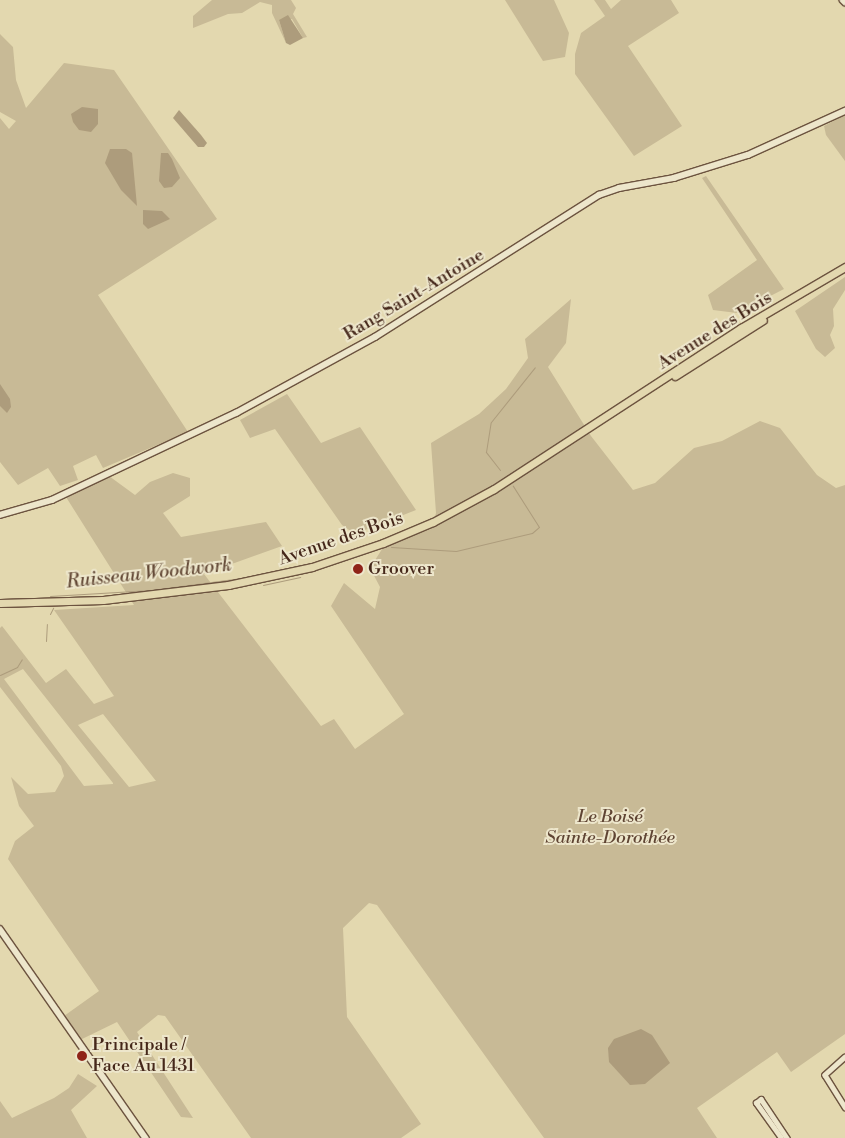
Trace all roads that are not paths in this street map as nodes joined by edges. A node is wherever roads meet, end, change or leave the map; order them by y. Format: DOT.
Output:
graph roads {
  1 [pos="845,111"];
  2 [pos="845,267"];
  3 [pos="0,515"];
  4 [pos="0,603"];
  5 [pos="0,929"];
  6 [pos="845,1057"];
  7 [pos="845,1107"];
  8 [pos="146,1138"];
  9 [pos="781,1138"];
  10 [pos="787,1138"];
  1 -- 3 [label="street, Rang Saint-Antoine"];
  2 -- 4 [label="main road, Avenue des Bois"];
  5 -- 8 [label="street"];
  6 -- 7 [label="street"];
  9 -- 10 [label="street"];
}
